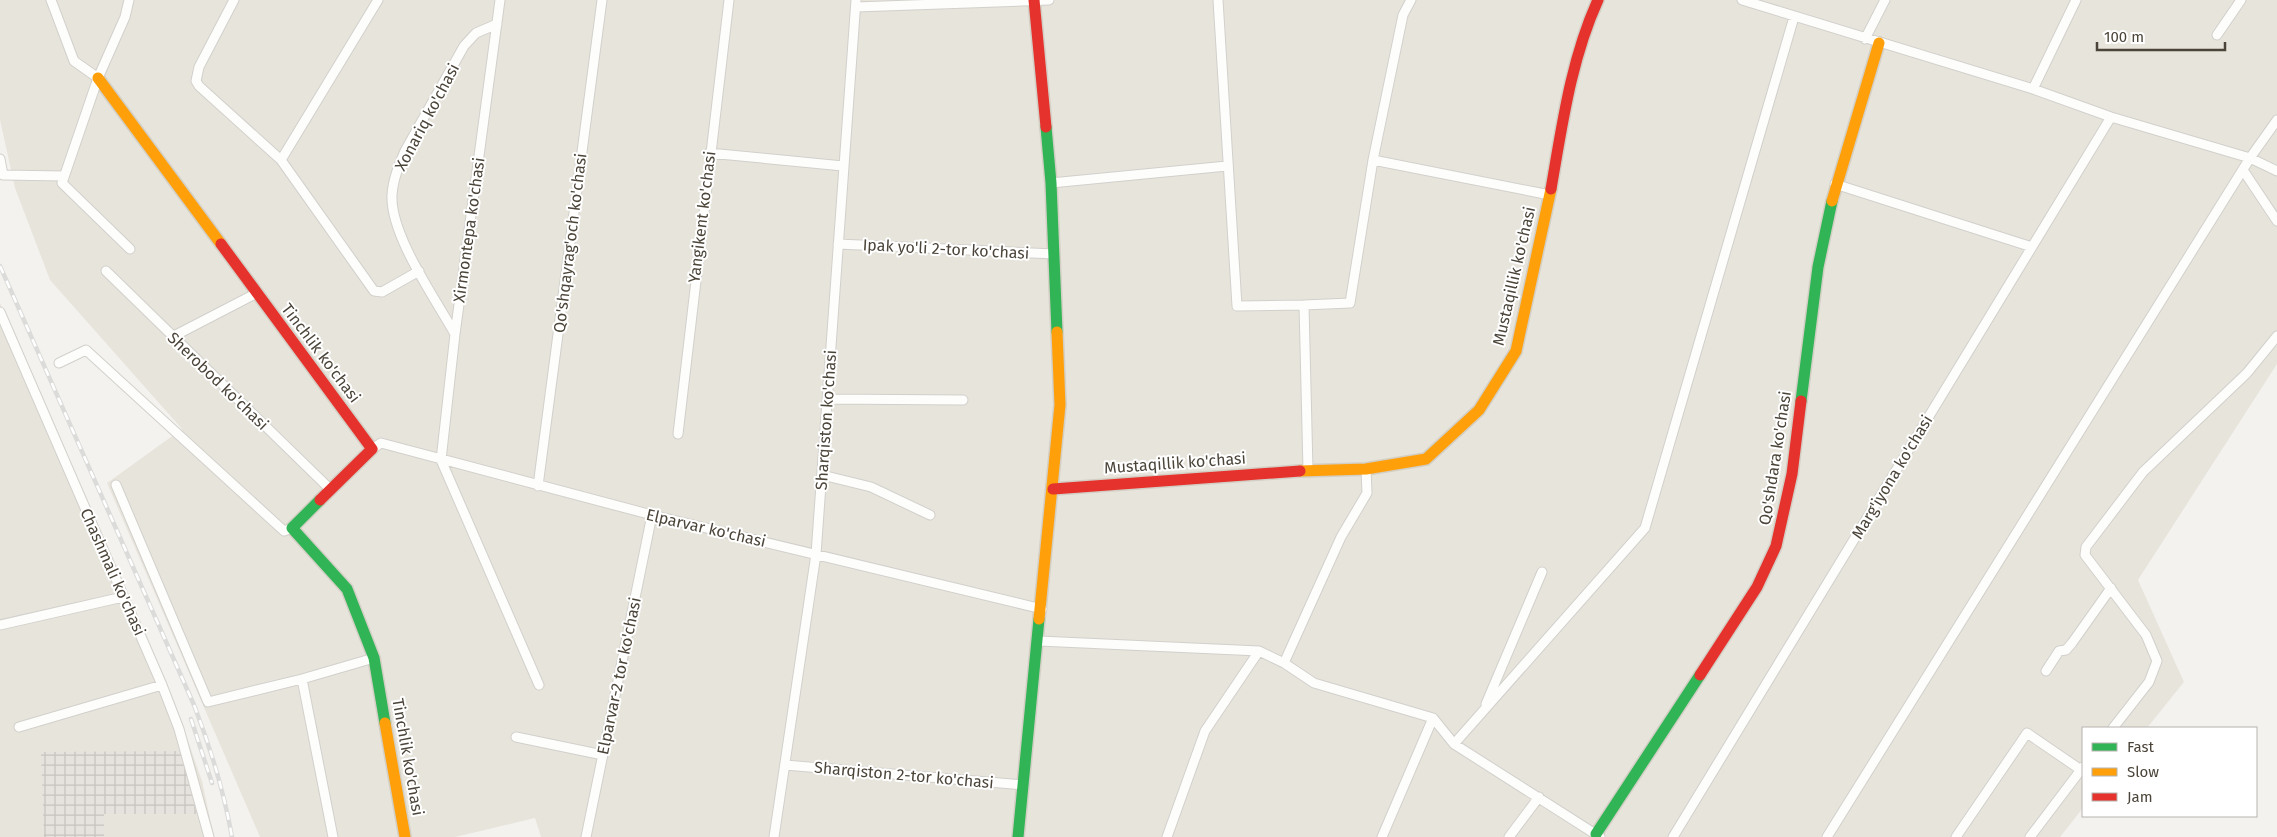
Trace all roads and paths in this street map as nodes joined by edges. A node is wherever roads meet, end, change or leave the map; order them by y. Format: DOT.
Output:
graph roads {
  1 [pos="51,0"];
  2 [pos="129,0"];
  3 [pos="234,0"];
  4 [pos="378,0"];
  5 [pos="500,0"];
  6 [pos="602,0"];
  7 [pos="729,0"];
  8 [pos="1049,0"];
  9 [pos="1218,0"];
  10 [pos="1411,0"];
  11 [pos="1598,0"];
  12 [pos="1742,0"];
  13 [pos="1885,0"];
  14 [pos="2076,0"];
  15 [pos="2241,0"];
  16 [pos="1034,1"];
  17 [pos="1757,2"];
  18 [pos="856,4"];
  19 [pos="1794,17"];
  20 [pos="497,24"];
  21 [pos="2217,35"];
  22 [pos="1865,39"];
  23 [pos="1879,43"];
  24 [pos="98,78"];
  25 [pos="2033,89"];
  26 [pos="2111,117"];
  27 [pos="2277,120"];
  28 [pos="709,153"];
  29 [pos="2250,158"];
  30 [pos="0,159"];
  31 [pos="281,160"];
  32 [pos="1373,160"];
  33 [pos="843,166"];
  34 [pos="1226,166"];
  35 [pos="2243,170"];
  36 [pos="2277,171"];
  37 [pos="64,176"];
  38 [pos="1051,183"];
  39 [pos="1834,184"];
  40 [pos="1550,195"];
  41 [pos="2277,221"];
  42 [pos="838,244"];
  43 [pos="2032,247"];
  44 [pos="130,249"];
  45 [pos="1054,254"];
  46 [pos="106,271"];
  47 [pos="419,271"];
  48 [pos="257,293"];
  49 [pos="1304,305"];
  50 [pos="0,312"];
  51 [pos="455,334"];
  52 [pos="2277,336"];
  53 [pos="172,337"];
  54 [pos="58,363"];
  55 [pos="828,399"];
  56 [pos="963,400"];
  57 [pos="678,434"];
  58 [pos="372,449"];
  59 [pos="441,460"];
  60 [pos="1366,469"];
  61 [pos="1308,470"];
  62 [pos="822,475"];
  63 [pos="116,485"];
  64 [pos="538,486"];
  65 [pos="1053,489"];
  66 [pos="331,490"];
  67 [pos="930,515"];
  68 [pos="652,516"];
  69 [pos="292,528"];
  70 [pos="816,554"];
  71 [pos="1542,572"];
  72 [pos="2111,588"];
  73 [pos="123,597"];
  74 [pos="1042,609"];
  75 [pos="0,625"];
  76 [pos="1039,641"];
  77 [pos="1258,651"];
  78 [pos="374,658"];
  79 [pos="1284,663"];
  80 [pos="2046,672"];
  81 [pos="302,680"];
  82 [pos="162,685"];
  83 [pos="539,685"];
  84 [pos="1483,711"];
  85 [pos="1433,718"];
  86 [pos="19,727"];
  87 [pos="2114,727"];
  88 [pos="516,737"];
  89 [pos="1454,744"];
  90 [pos="603,755"];
  91 [pos="785,765"];
  92 [pos="2082,769"];
  93 [pos="1023,785"];
  94 [pos="1539,797"];
  95 [pos="1598,836"];
  96 [pos="209,837"];
  97 [pos="334,837"];
  98 [pos="405,837"];
  99 [pos="586,837"];
  100 [pos="774,837"];
  101 [pos="1018,837"];
  102 [pos="1166,837"];
  103 [pos="1382,837"];
  104 [pos="1509,837"];
  105 [pos="1673,837"];
  106 [pos="1827,837"];
  107 [pos="1956,837"];
  108 [pos="2030,837"];
  1 -- 24 [label="street"];
  2 -- 24 [label="street"];
  3 -- 31 [label="street"];
  4 -- 31 [label="street"];
  5 -- 20 [label="street, Xirmontepa ko'chasi"];
  6 -- 64 [label="street, Qo'shqayrag'och ko'chasi"];
  7 -- 28 [label="street, Yangikent ko'chasi"];
  8 -- 16 [label="street"];
  9 -- 34 [label="street"];
  10 -- 32 [label="street"];
  11 -- 40 [label="street, Mustaqillik ko'chasi"];
  12 -- 17 [label="street"];
  13 -- 22 [label="street"];
  14 -- 25 [label="street"];
  15 -- 21 [label="street"];
  16 -- 18 [label="street"];
  16 -- 38 [label="street"];
  17 -- 19 [label="street"];
  18 -- 33 [label="street, Sharqiston ko'chasi"];
  19 -- 22 [label="street"];
  19 -- 84 [label="street"];
  20 -- 47 [label="street, Xonariq ko'chasi"];
  20 -- 51 [label="street, Xirmontepa ko'chasi"];
  22 -- 23 [label="street"];
  23 -- 25 [label="street"];
  23 -- 39 [label="street, Qo'shdara ko'chasi"];
  24 -- 37 [label="street"];
  24 -- 48 [label="street, Tinchlik ko'chasi"];
  25 -- 26 [label="street"];
  26 -- 29 [label="street"];
  26 -- 43 [label="street, Marg'iyona ko'chasi"];
  27 -- 29 [label="street"];
  28 -- 33 [label="street"];
  28 -- 57 [label="street, Yangikent ko'chasi"];
  29 -- 35 [label="street"];
  29 -- 36 [label="street"];
  30 -- 37 [label="street"];
  31 -- 47 [label="street"];
  32 -- 40 [label="street"];
  32 -- 49 [label="street"];
  33 -- 42 [label="street, Sharqiston ko'chasi"];
  34 -- 38 [label="street"];
  34 -- 49 [label="street"];
  35 -- 41 [label="street"];
  35 -- 106 [label="street"];
  37 -- 44 [label="street"];
  38 -- 45 [label="street"];
  39 -- 43 [label="street"];
  39 -- 95 [label="street, Qo'shdara ko'chasi"];
  40 -- 60 [label="street, Mustaqillik ko'chasi"];
  42 -- 45 [label="street, Ipak yo'li 2-tor ko'chasi"];
  42 -- 55 [label="street, Sharqiston ko'chasi"];
  43 -- 105 [label="street, Marg'iyona ko'chasi"];
  45 -- 65 [label="street"];
  46 -- 53 [label="street, Sherobod ko'chasi"];
  47 -- 51 [label="street, Xonariq ko'chasi"];
  48 -- 53 [label="street"];
  48 -- 58 [label="street, Tinchlik ko'chasi"];
  49 -- 61 [label="street"];
  50 -- 73 [label="street, Chashmali ko'chasi"];
  51 -- 59 [label="street, Xirmontepa ko'chasi"];
  52 -- 72 [label="street"];
  53 -- 66 [label="street, Sherobod ko'chasi"];
  54 -- 69 [label="street"];
  55 -- 56 [label="street"];
  55 -- 62 [label="street, Sharqiston ko'chasi"];
  58 -- 59 [label="street, Elparvar ko'chasi"];
  58 -- 66 [label="street"];
  59 -- 64 [label="street, Elparvar ko'chasi"];
  59 -- 83 [label="street"];
  60 -- 61 [label="street, Mustaqillik ko'chasi"];
  60 -- 79 [label="street"];
  61 -- 65 [label="street, Mustaqillik ko'chasi"];
  62 -- 67 [label="street"];
  62 -- 70 [label="street, Sharqiston ko'chasi"];
  63 -- 81 [label="street"];
  64 -- 68 [label="street, Elparvar ko'chasi"];
  65 -- 74 [label="street"];
  66 -- 69 [label="street"];
  68 -- 70 [label="street, Elparvar ko'chasi"];
  68 -- 90 [label="street, Elparvar-2 tor ko'chasi"];
  69 -- 78 [label="street, Tinchlik ko'chasi"];
  70 -- 74 [label="street, Elparvar ko'chasi"];
  70 -- 91 [label="street, Sharqiston ko'chasi"];
  71 -- 84 [label="street"];
  72 -- 80 [label="street"];
  72 -- 87 [label="street"];
  73 -- 75 [label="street"];
  73 -- 82 [label="street, Chashmali ko'chasi"];
  74 -- 76 [label="street"];
  76 -- 77 [label="street"];
  76 -- 93 [label="street"];
  77 -- 79 [label="street"];
  77 -- 102 [label="street"];
  78 -- 81 [label="street"];
  78 -- 98 [label="street, Tinchlik ko'chasi"];
  79 -- 85 [label="street"];
  81 -- 97 [label="street"];
  82 -- 86 [label="street"];
  82 -- 96 [label="street, Chashmali ko'chasi"];
  84 -- 89 [label="street"];
  85 -- 89 [label="street"];
  85 -- 103 [label="street"];
  88 -- 90 [label="street"];
  89 -- 94 [label="street"];
  90 -- 99 [label="street, Elparvar-2 tor ko'chasi"];
  91 -- 93 [label="street, Sharqiston 2-tor ko'chasi"];
  91 -- 100 [label="street, Sharqiston ko'chasi"];
  92 -- 107 [label="street"];
  92 -- 108 [label="street"];
  93 -- 101 [label="street"];
  94 -- 95 [label="street"];
  94 -- 104 [label="street"];
}
